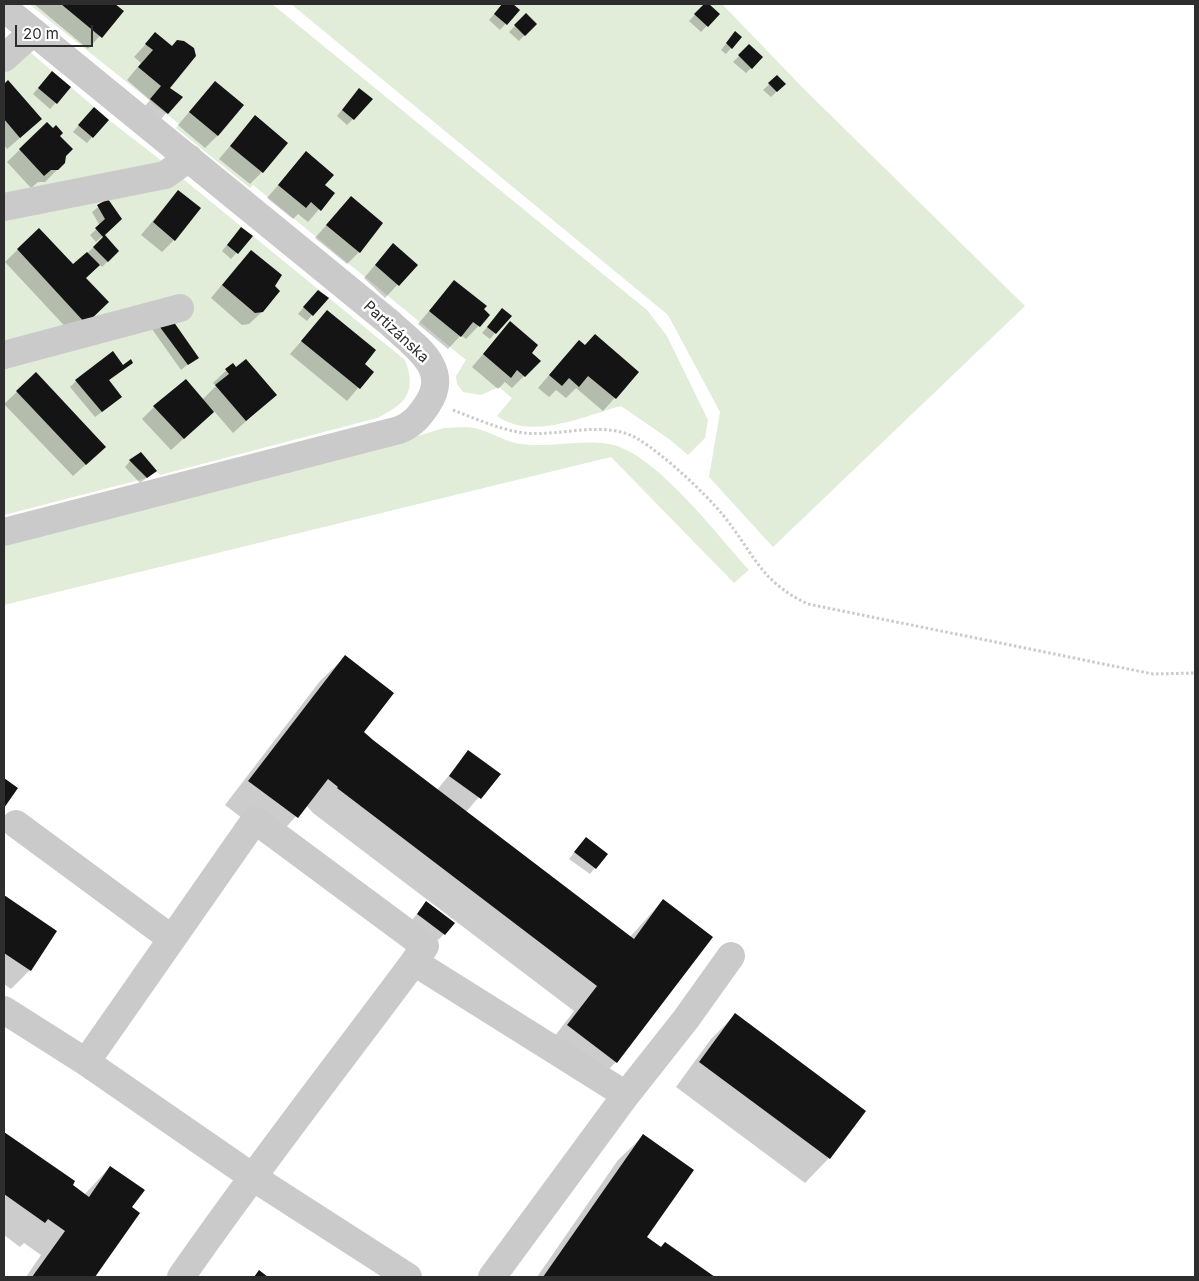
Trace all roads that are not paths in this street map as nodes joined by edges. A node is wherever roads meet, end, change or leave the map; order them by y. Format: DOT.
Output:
graph roads {
  1 [pos="4,8"];
  2 [pos="33,32"];
  3 [pos="4,58"];
  4 [pos="189,158"];
  5 [pos="4,207"];
  6 [pos="180,308"];
  7 [pos="4,355"];
  8 [pos="4,532"];
  9 [pos="16,824"];
  10 [pos="172,939"];
  11 [pos="731,956"];
  12 [pos="414,962"];
  13 [pos="4,1010"];
  14 [pos="86,1062"];
  15 [pos="626,1095"];
  16 [pos="254,1178"];
  17 [pos="181,1277"];
  18 [pos="408,1277"];
  19 [pos="492,1277"];
  1 -- 2 [label="street, Partizánska"];
  2 -- 3 [label="street"];
  2 -- 4 [label="street, Partizánska"];
  4 -- 5 [label="street"];
  4 -- 8 [label="street, Partizánska"];
  6 -- 7 [label="street"];
  9 -- 10 [label="street"];
  10 -- 12 [label="street"];
  10 -- 14 [label="street"];
  11 -- 15 [label="street"];
  12 -- 15 [label="street"];
  12 -- 16 [label="street"];
  13 -- 14 [label="street"];
  14 -- 16 [label="street"];
  15 -- 19 [label="street"];
  16 -- 17 [label="street"];
  16 -- 18 [label="street"];
}
